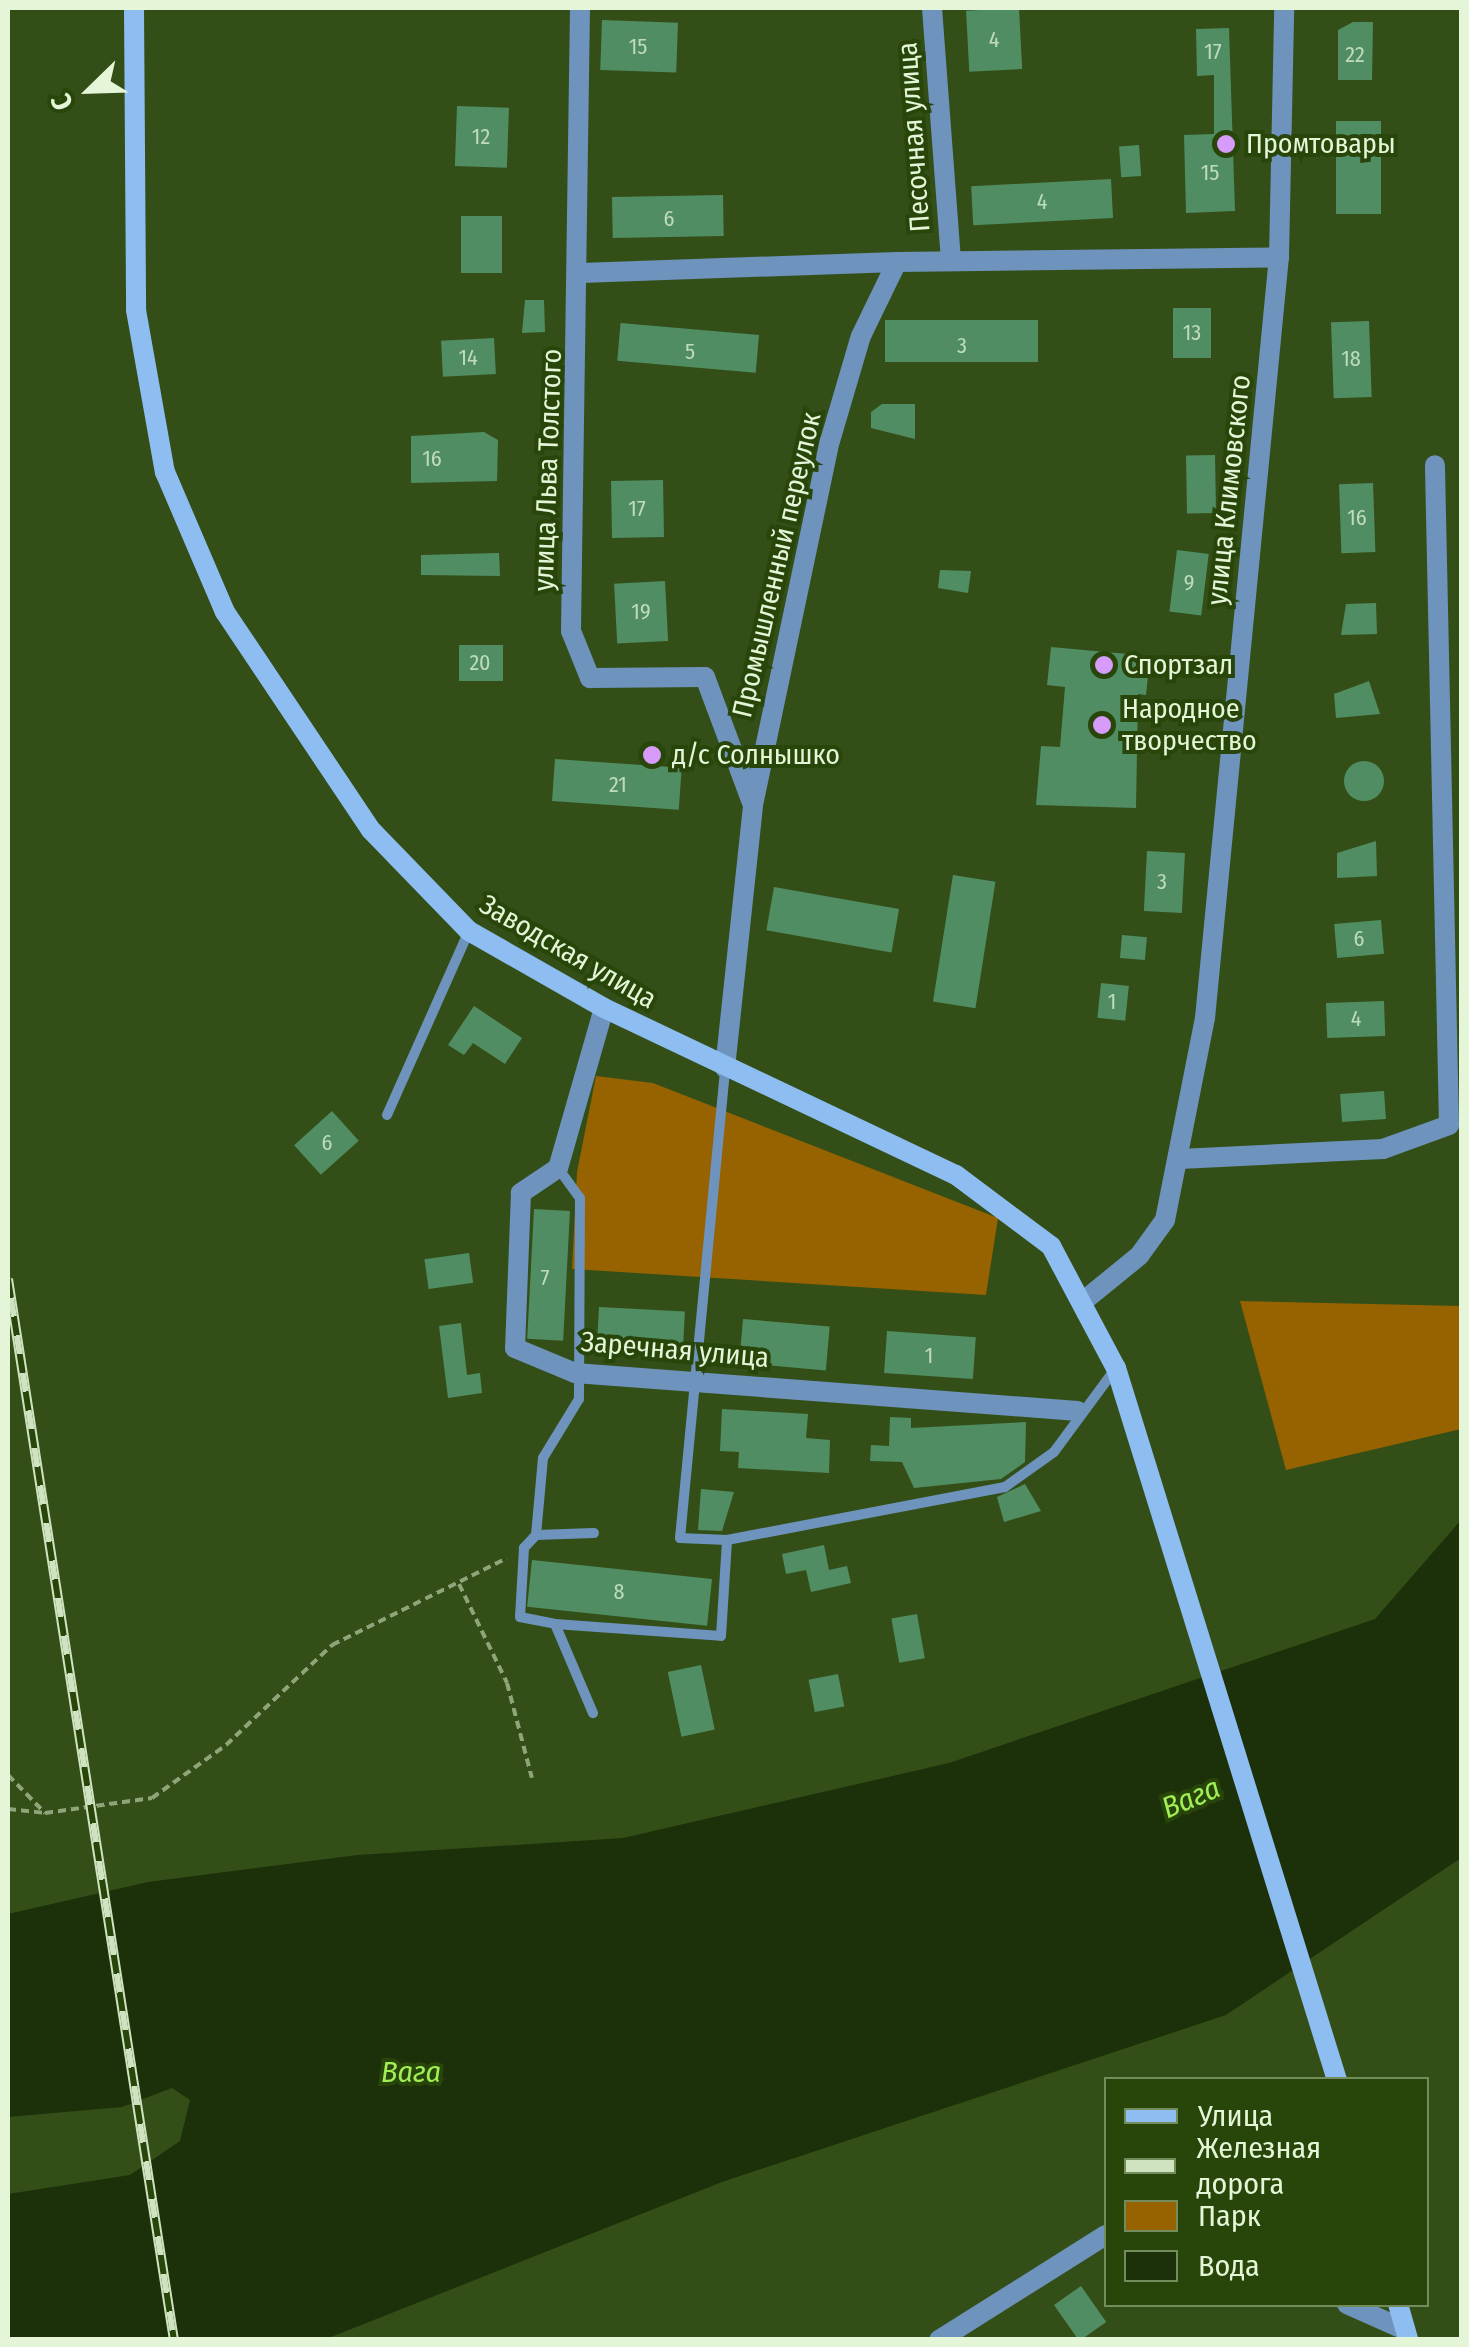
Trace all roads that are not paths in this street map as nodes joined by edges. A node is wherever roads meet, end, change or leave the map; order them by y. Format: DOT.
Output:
graph roads {
  1 [pos="134,8"];
  2 [pos="580,8"];
  3 [pos="932,8"];
  4 [pos="1284,8"];
  5 [pos="1279,257"];
  6 [pos="897,262"];
  7 [pos="951,262"];
  8 [pos="581,273"];
  9 [pos="1435,465"];
  10 [pos="753,805"];
  11 [pos="469,932"];
  12 [pos="604,1008"];
  13 [pos="725,1068"];
  14 [pos="387,1115"];
  15 [pos="1455,1123"];
  16 [pos="1180,1159"];
  17 [pos="558,1168"];
  18 [pos="1086,1299"];
  19 [pos="1116,1368"];
  20 [pos="576,1372"];
  21 [pos="692,1379"];
  22 [pos="1078,1411"];
  23 [pos="594,1533"];
  24 [pos="536,1535"];
  25 [pos="727,1540"];
  26 [pos="554,1624"];
  27 [pos="593,1713"];
  28 [pos="1336,2077"];
  29 [pos="1104,2237"];
  30 [pos="1353,2307"];
  31 [pos="1399,2307"];
  32 [pos="1407,2335"];
  33 [pos="939,2340"];
  1 -- 11 [label="main road, Заводская улица"];
  2 -- 8 [label="street, улица Льва Толстого"];
  3 -- 7 [label="street, Песочная улица"];
  4 -- 5 [label="street, улица Климовского"];
  5 -- 7 [label="street"];
  5 -- 16 [label="street, улица Климовского"];
  6 -- 7 [label="street"];
  6 -- 8 [label="street"];
  6 -- 10 [label="street, Промышленный переулок"];
  8 -- 10 [label="street, улица Льва Толстого"];
  9 -- 15 [label="street"];
  10 -- 13 [label="street, Промышленный переулок"];
  11 -- 12 [label="main road, Заводская улица"];
  11 -- 14 [label="lane"];
  12 -- 13 [label="main road, Заводская улица"];
  12 -- 17 [label="street"];
  13 -- 18 [label="main road, Заводская улица"];
  13 -- 21 [label="lane"];
  15 -- 16 [label="street"];
  16 -- 18 [label="street, улица Климовского"];
  17 -- 20 [label="lane"];
  17 -- 20 [label="street, Заречная улица"];
  18 -- 19 [label="main road, Заводская улица"];
  19 -- 22 [label="lane"];
  19 -- 28 [label="main road, Заводская улица"];
  20 -- 21 [label="street, Заречная улица"];
  20 -- 24 [label="lane"];
  21 -- 22 [label="street, Заречная улица"];
  21 -- 25 [label="lane"];
  22 -- 25 [label="lane"];
  23 -- 24 [label="lane"];
  24 -- 26 [label="lane"];
  25 -- 26 [label="lane"];
  26 -- 27 [label="lane"];
  29 -- 33 [label="street"];
  30 -- 32 [label="street"];
  31 -- 32 [label="main road"];
}
